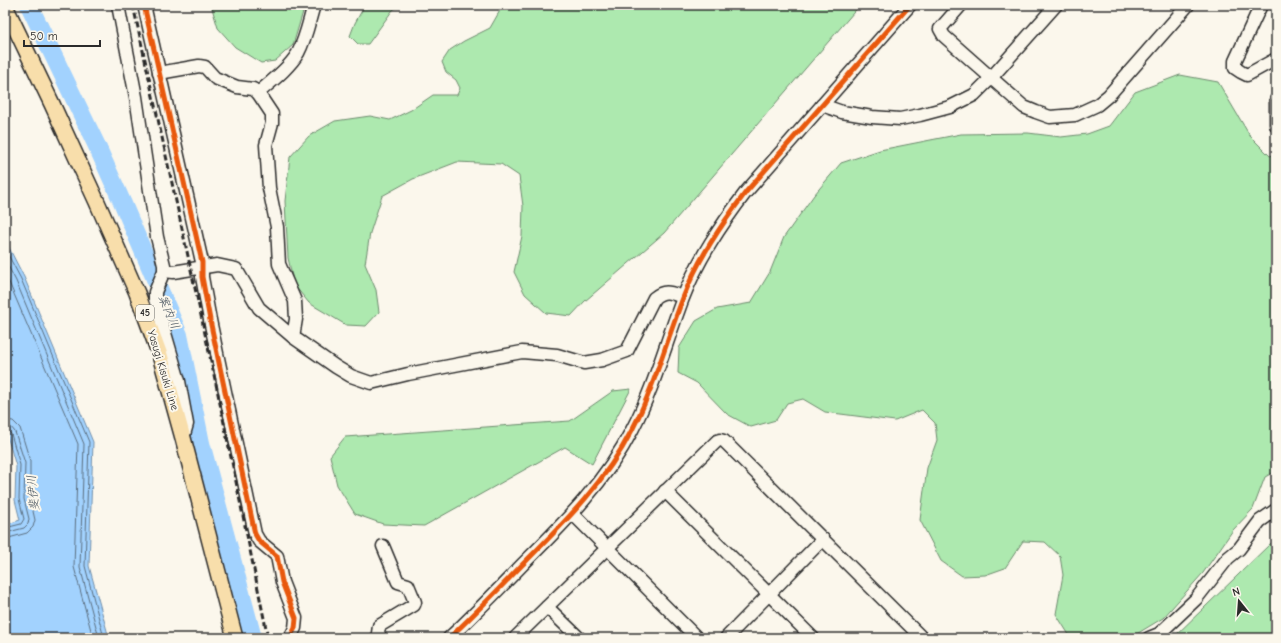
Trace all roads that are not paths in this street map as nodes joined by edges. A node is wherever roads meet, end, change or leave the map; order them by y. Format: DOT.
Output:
graph roads {
  1 [pos="118,5"];
  2 [pos="144,5"];
  3 [pos="314,5"];
  4 [pos="910,5"];
  5 [pos="961,5"];
  6 [pos="1056,5"];
  7 [pos="1188,5"];
  8 [pos="1261,5"];
  9 [pos="5,6"];
  10 [pos="1276,59"];
  11 [pos="159,72"];
  12 [pos="991,78"];
  13 [pos="258,93"];
  14 [pos="1276,100"];
  15 [pos="822,105"];
  16 [pos="1276,125"];
  17 [pos="202,267"];
  18 [pos="164,273"];
  19 [pos="683,297"];
  20 [pos="293,337"];
  21 [pos="183,438"];
  22 [pos="665,491"];
  23 [pos="1276,510"];
  24 [pos="573,514"];
  25 [pos="823,539"];
  26 [pos="383,546"];
  27 [pos="608,548"];
  28 [pos="769,594"];
  29 [pos="547,607"];
  30 [pos="235,638"];
  31 [pos="290,638"];
  32 [pos="381,638"];
  33 [pos="449,638"];
  34 [pos="515,638"];
  35 [pos="579,638"];
  36 [pos="697,638"];
  37 [pos="726,638"];
  38 [pos="813,638"];
  39 [pos="922,638"];
  40 [pos="1149,638"];
  1 -- 18 [label="street"];
  2 -- 11 [label="street"];
  3 -- 13 [label="street"];
  4 -- 15 [label="street"];
  5 -- 12 [label="street"];
  6 -- 12 [label="street"];
  7 -- 12 [label="street"];
  8 -- 10 [label="street"];
  9 -- 21 [label="main road, Yasugi Kisuki Line / 45"];
  11 -- 13 [label="street"];
  11 -- 17 [label="street"];
  12 -- 15 [label="street"];
  13 -- 20 [label="street"];
  14 -- 16 [label="street"];
  15 -- 19 [label="street"];
  17 -- 18 [label="street"];
  17 -- 20 [label="street"];
  17 -- 31 [label="street"];
  18 -- 21 [label="street"];
  19 -- 20 [label="street"];
  19 -- 24 [label="street"];
  21 -- 30 [label="main road, Yasugi Kisuki Line / 45"];
  22 -- 25 [label="street"];
  22 -- 27 [label="street"];
  22 -- 28 [label="street"];
  23 -- 40 [label="street"];
  24 -- 27 [label="street"];
  24 -- 33 [label="street"];
  25 -- 28 [label="street"];
  25 -- 39 [label="street"];
  26 -- 32 [label="street"];
  27 -- 29 [label="street"];
  27 -- 36 [label="street"];
  28 -- 37 [label="street"];
  28 -- 38 [label="street"];
  29 -- 34 [label="street"];
  29 -- 35 [label="street"];
}
